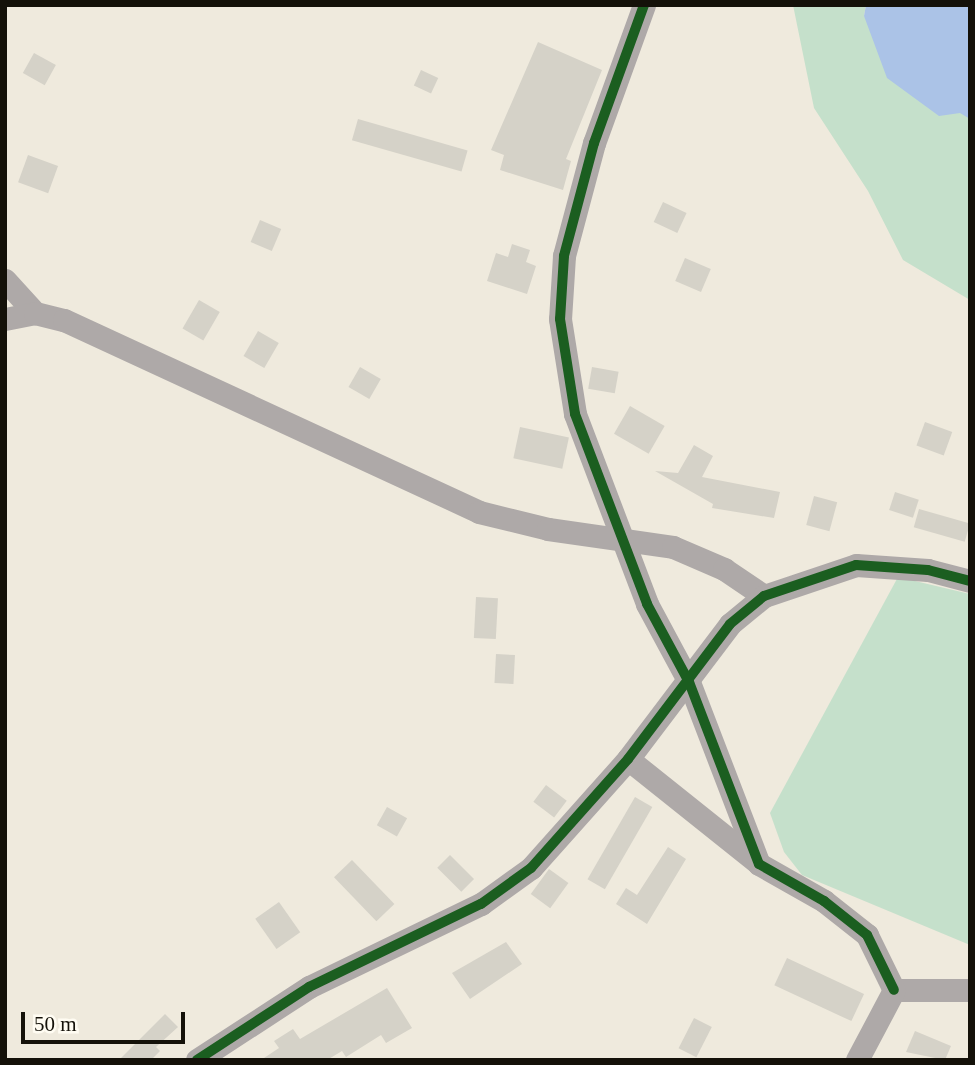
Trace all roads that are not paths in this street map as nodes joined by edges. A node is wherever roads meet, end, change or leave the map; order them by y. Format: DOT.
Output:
graph roads {
  1 [pos="644,5"];
  2 [pos="5,280"];
  3 [pos="35,313"];
  4 [pos="5,319"];
  5 [pos="622,536"];
  6 [pos="970,581"];
  7 [pos="764,596"];
  8 [pos="689,682"];
  9 [pos="628,759"];
  10 [pos="759,864"];
  11 [pos="894,990"];
  12 [pos="970,990"];
  13 [pos="197,1060"];
  14 [pos="857,1060"];
  1 -- 5 [label="street"];
  2 -- 3 [label="street"];
  3 -- 4 [label="street"];
  3 -- 5 [label="street"];
  5 -- 7 [label="street"];
  5 -- 8 [label="street"];
  6 -- 7 [label="street"];
  7 -- 8 [label="street"];
  8 -- 9 [label="street"];
  8 -- 10 [label="street"];
  9 -- 10 [label="street"];
  9 -- 13 [label="street"];
  10 -- 11 [label="street"];
  11 -- 12 [label="street"];
  11 -- 14 [label="street"];
}
